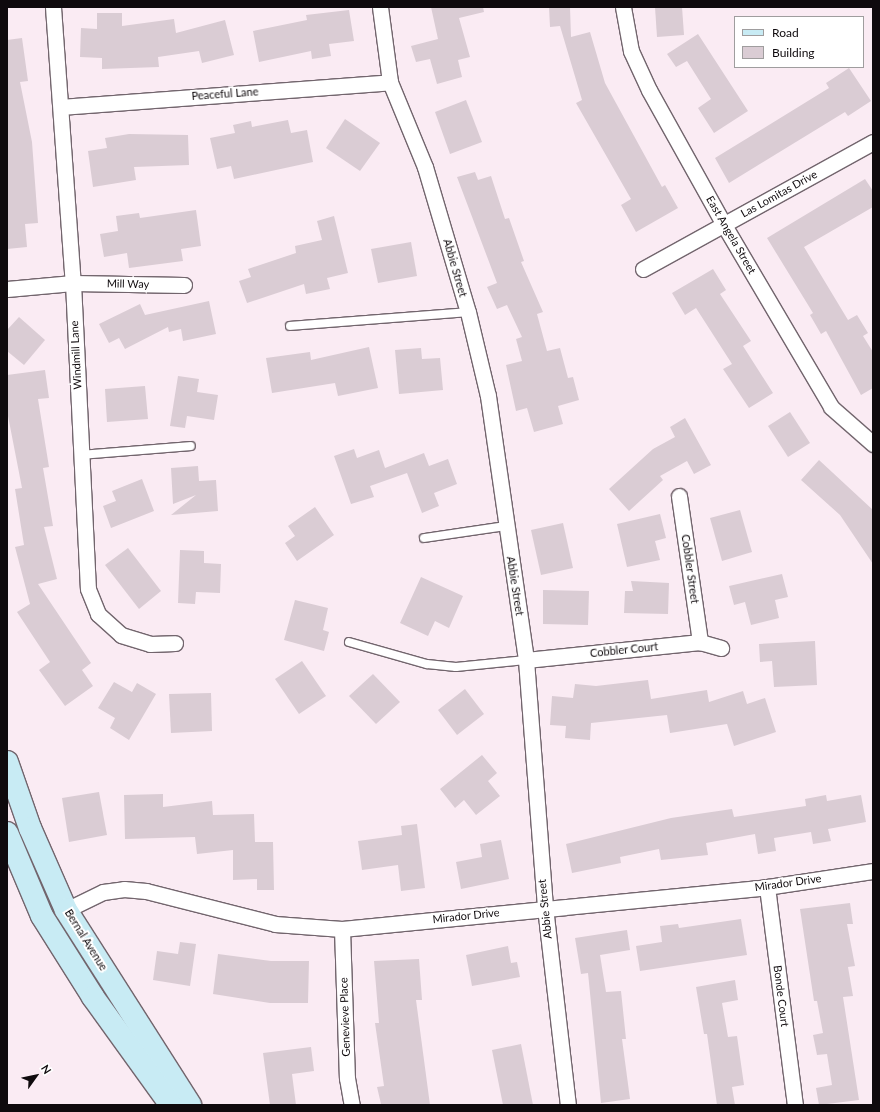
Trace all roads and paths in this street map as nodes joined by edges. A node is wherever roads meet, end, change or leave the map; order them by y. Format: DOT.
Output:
graph roads {
  1 [pos="53,7"];
  2 [pos="380,7"];
  3 [pos="623,7"];
  4 [pos="390,82"];
  5 [pos="61,107"];
  6 [pos="873,142"];
  7 [pos="724,225"];
  8 [pos="643,269"];
  9 [pos="73,283"];
  10 [pos="184,285"];
  11 [pos="7,289"];
  12 [pos="468,312"];
  13 [pos="290,326"];
  14 [pos="873,444"];
  15 [pos="191,446"];
  16 [pos="81,455"];
  17 [pos="679,496"];
  18 [pos="505,526"];
  19 [pos="424,538"];
  20 [pos="349,642"];
  21 [pos="700,642"];
  22 [pos="175,643"];
  23 [pos="721,648"];
  24 [pos="526,660"];
  25 [pos="7,762"];
  26 [pos="7,833"];
  27 [pos="873,871"];
  28 [pos="766,887"];
  29 [pos="545,907"];
  30 [pos="66,910"];
  31 [pos="342,929"];
  32 [pos="171,1105"];
  33 [pos="190,1105"];
  34 [pos="352,1105"];
  35 [pos="568,1105"];
  36 [pos="795,1105"];
  1 -- 5 [label="street, Windmill Lane"];
  2 -- 4 [label="street, Abbie Street"];
  3 -- 7 [label="street, East Angela Street"];
  4 -- 5 [label="street, Peaceful Lane"];
  4 -- 12 [label="street, Abbie Street"];
  5 -- 9 [label="street, Windmill Lane"];
  6 -- 7 [label="street, Las Lomitas Drive"];
  7 -- 8 [label="street, Las Lomitas Drive"];
  7 -- 14 [label="street, East Angela Street"];
  9 -- 10 [label="street, Mill Way"];
  9 -- 11 [label="street, Mill Way"];
  9 -- 16 [label="street, Windmill Lane"];
  12 -- 13 [label="lane"];
  12 -- 18 [label="street, Abbie Street"];
  15 -- 16 [label="lane"];
  16 -- 22 [label="street, Windmill Lane"];
  17 -- 21 [label="street, Cobbler Street"];
  18 -- 19 [label="lane"];
  18 -- 24 [label="street, Abbie Street"];
  20 -- 24 [label="lane"];
  21 -- 23 [label="street, Cobbler Court"];
  21 -- 24 [label="street, Cobbler Court"];
  24 -- 29 [label="street, Abbie Street"];
  25 -- 30 [label="main road, Bernal Avenue"];
  26 -- 32 [label="main road"];
  27 -- 28 [label="street, Mirador Drive"];
  28 -- 29 [label="street, Mirador Drive"];
  28 -- 36 [label="street, Bonde Court"];
  29 -- 31 [label="street, Mirador Drive"];
  29 -- 35 [label="street, Abbie Street"];
  30 -- 31 [label="street, Mirador Drive"];
  30 -- 33 [label="main road, Bernal Avenue"];
  31 -- 34 [label="street, Genevieve Place"];
}
